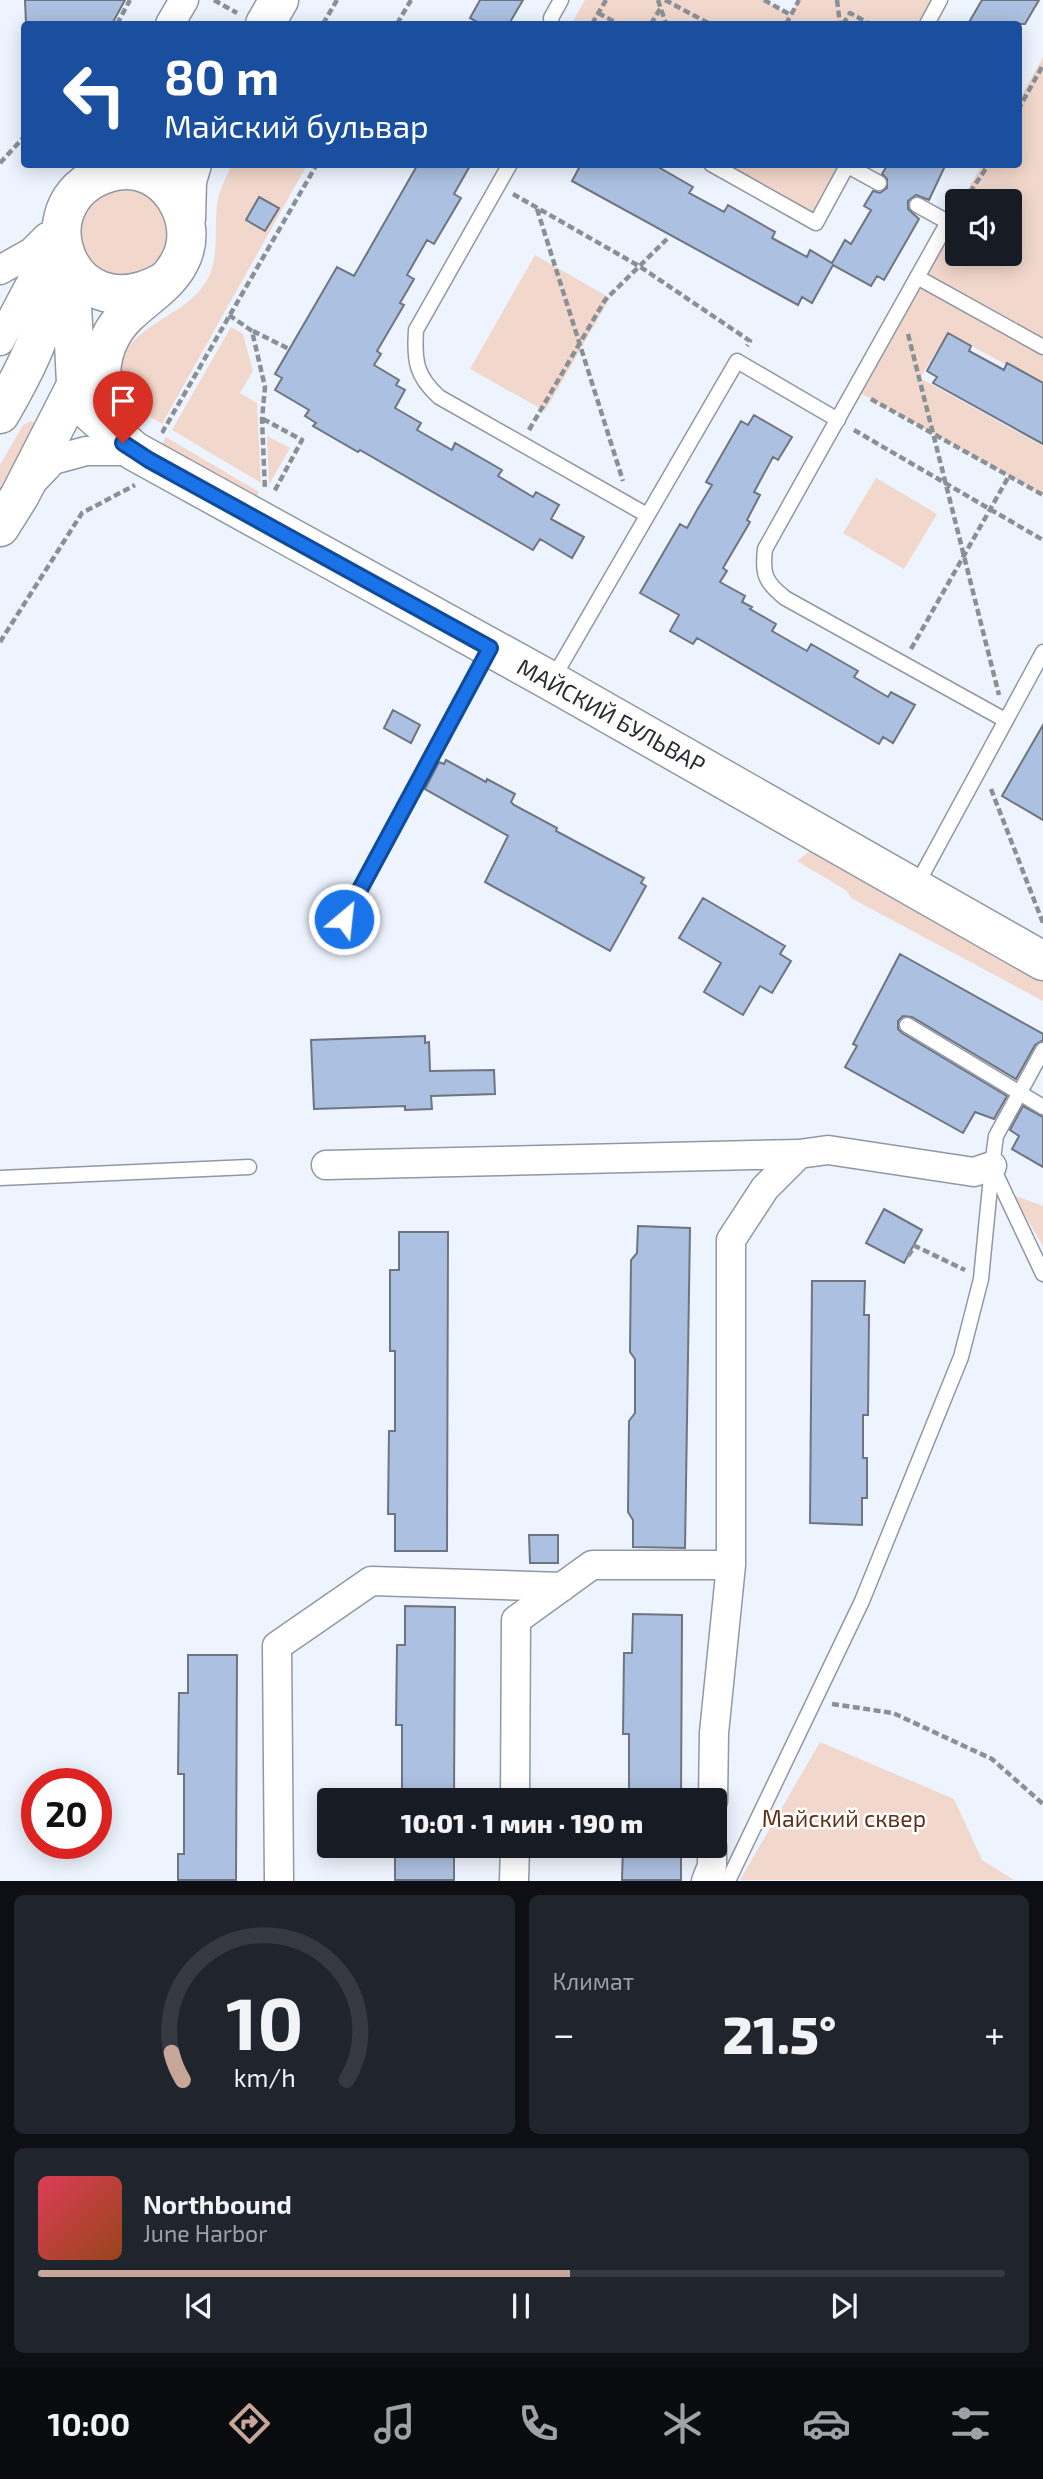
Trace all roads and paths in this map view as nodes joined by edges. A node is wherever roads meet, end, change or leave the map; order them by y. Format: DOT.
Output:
graph roads {
  1 [pos="130,0"];
  2 [pos="184,0"];
  3 [pos="337,0"];
  4 [pos="411,0"];
  5 [pos="561,0"];
  6 [pos="606,0"];
  7 [pos="658,0"];
  8 [pos="665,0"];
  9 [pos="764,0"];
  10 [pos="799,0"];
  11 [pos="837,0"];
  12 [pos="940,0"];
  13 [pos="660,8"];
  14 [pos="598,13"];
  15 [pos="791,15"];
  16 [pos="119,21"];
  17 [pos="172,21"];
  18 [pos="325,21"];
  19 [pos="399,21"];
  20 [pos="552,21"];
  21 [pos="594,21"];
  22 [pos="613,21"];
  23 [pos="654,21"];
  24 [pos="665,21"];
  25 [pos="704,21"];
  26 [pos="788,21"];
  27 [pos="841,21"];
  28 [pos="844,21"];
  29 [pos="865,21"];
  30 [pos="929,21"];
  31 [pos="1043,65"];
  32 [pos="1022,103"];
  33 [pos="21,139"];
  34 [pos="0,163"];
  35 [pos="191,168"];
  36 [pos="315,168"];
  37 [pos="508,168"];
  38 [pos="718,168"];
  39 [pos="846,168"];
  40 [pos="853,168"];
  41 [pos="986,168"];
  42 [pos="879,183"];
  43 [pos="498,186"];
  44 [pos="972,189"];
  45 [pos="917,205"];
  46 [pos="537,208"];
  47 [pos="186,219"];
  48 [pos="79,232"];
  49 [pos="667,239"];
  50 [pos="639,265"];
  51 [pos="0,270"];
  52 [pos="917,277"];
  53 [pos="165,281"];
  54 [pos="0,283"];
  55 [pos="901,305"];
  56 [pos="229,315"];
  57 [pos="252,331"];
  58 [pos="110,337"];
  59 [pos="0,341"];
  60 [pos="580,342"];
  61 [pos="1043,347"];
  62 [pos="289,349"];
  63 [pos="737,361"];
  64 [pos="76,383"];
  65 [pos="855,390"];
  66 [pos="0,414"];
  67 [pos="262,419"];
  68 [pos="838,421"];
  69 [pos="934,434"];
  70 [pos="147,439"];
  71 [pos="521,443"];
  72 [pos="1009,476"];
  73 [pos="254,485"];
  74 [pos="948,485"];
  75 [pos="265,491"];
  76 [pos="20,495"];
  77 [pos="272,495"];
  78 [pos="1043,495"];
  79 [pos="283,500"];
  80 [pos="631,506"];
  81 [pos="990,510"];
  82 [pos="647,515"];
  83 [pos="0,527"];
  84 [pos="1043,540"];
  85 [pos="964,555"];
  86 [pos="0,642"];
  87 [pos="490,648"];
  88 [pos="1043,652"];
  89 [pos="904,663"];
  90 [pos="551,681"];
  91 [pos="1005,720"];
  92 [pos="982,765"];
  93 [pos="915,888"];
  94 [pos="344,919"];
  95 [pos="1032,921"];
  96 [pos="1043,925"];
  97 [pos="1043,961"];
  98 [pos="907,1025"];
  99 [pos="1043,1050"];
  100 [pos="1020,1094"];
  101 [pos="1043,1107"];
  102 [pos="799,1154"];
  103 [pos="326,1166"];
  104 [pos="992,1166"];
  105 [pos="249,1167"];
  106 [pos="0,1178"];
  107 [pos="908,1256"];
  108 [pos="1043,1274"];
  109 [pos="981,1279"];
  110 [pos="731,1565"];
  111 [pos="562,1587"];
  112 [pos="813,1702"];
  113 [pos="515,1788"];
  114 [pos="713,1788"];
  115 [pos="1043,1804"];
  116 [pos="515,1858"];
  117 [pos="712,1858"];
  118 [pos="279,1881"];
  119 [pos="514,1881"];
  120 [pos="706,1881"];
  121 [pos="728,1881"];
  1 -- 16 [label="path"];
  2 -- 17 [label="street"];
  3 -- 18 [label="path"];
  4 -- 19 [label="path"];
  5 -- 20 [label="lane"];
  6 -- 14 [label="path"];
  7 -- 13 [label="path"];
  8 -- 25 [label="path"];
  9 -- 15 [label="path"];
  10 -- 15 [label="path"];
  11 -- 27 [label="path"];
  12 -- 30 [label="lane"];
  13 -- 23 [label="path"];
  13 -- 24 [label="path"];
  14 -- 21 [label="path"];
  14 -- 22 [label="path"];
  15 -- 26 [label="path"];
  28 -- 29 [label="path"];
  31 -- 32 [label="path"];
  33 -- 34 [label="path"];
  35 -- 47 [label="main road"];
  36 -- 56 [label="path"];
  37 -- 43 [label="lane"];
  38 -- 39 [label="lane"];
  40 -- 42 [label="lane"];
  41 -- 44 [label="path"];
  43 -- 46 [label="path"];
  43 -- 71 [label="lane"];
  45 -- 52 [label="lane"];
  46 -- 50 [label="path"];
  46 -- 60 [label="path"];
  47 -- 48 [label="main road"];
  47 -- 53 [label="main road"];
  48 -- 51 [label="street"];
  48 -- 53 [label="main road"];
  48 -- 54 [label="street"];
  48 -- 59 [label="street"];
  48 -- 64 [label="main road"];
  48 -- 66 [label="main road"];
  49 -- 50 [label="path"];
  50 -- 60 [label="path"];
  50 -- 63 [label="path"];
  52 -- 55 [label="lane"];
  52 -- 61 [label="lane"];
  53 -- 58 [label="main road"];
  55 -- 65 [label="lane"];
  55 -- 69 [label="path"];
  56 -- 57 [label="path"];
  56 -- 70 [label="path"];
  57 -- 62 [label="path"];
  57 -- 67 [label="path"];
  58 -- 64 [label="main road"];
  58 -- 70 [label="main road"];
  60 -- 71 [label="path"];
  60 -- 80 [label="path"];
  63 -- 68 [label="lane"];
  63 -- 82 [label="lane"];
  64 -- 70 [label="main road"];
  64 -- 76 [label="main road"];
  65 -- 68 [label="lane"];
  65 -- 69 [label="path"];
  67 -- 75 [label="path"];
  67 -- 77 [label="path"];
  68 -- 74 [label="path"];
  68 -- 89 [label="lane"];
  69 -- 72 [label="path"];
  69 -- 74 [label="path"];
  70 -- 76 [label="street"];
  70 -- 86 [label="path"];
  70 -- 87 [label="main road, МАЙСКИЙ БУЛЬВАР"];
  71 -- 80 [label="lane"];
  72 -- 78 [label="path"];
  72 -- 81 [label="path"];
  73 -- 75 [label="path"];
  74 -- 81 [label="path"];
  74 -- 85 [label="path"];
  75 -- 77 [label="path"];
  76 -- 83 [label="main road"];
  77 -- 79 [label="path"];
  80 -- 82 [label="lane"];
  81 -- 84 [label="path"];
  81 -- 85 [label="path"];
  82 -- 90 [label="lane"];
  85 -- 89 [label="path"];
  85 -- 91 [label="path"];
  87 -- 90 [label="main road, МАЙСКИЙ БУЛЬВАР"];
  87 -- 94 [label="lane"];
  88 -- 91 [label="lane"];
  89 -- 91 [label="lane"];
  90 -- 93 [label="main road, МАЙСКИЙ БУЛЬВАР"];
  91 -- 92 [label="lane"];
  92 -- 93 [label="lane"];
  92 -- 96 [label="path"];
  93 -- 97 [label="main road, МАЙСКИЙ БУЛЬВАР"];
  95 -- 96 [label="path"];
  98 -- 100 [label="lane"];
  99 -- 100 [label="lane"];
  100 -- 101 [label="lane"];
  100 -- 104 [label="lane"];
  102 -- 103 [label="street"];
  102 -- 104 [label="street"];
  102 -- 110 [label="street"];
  104 -- 108 [label="lane"];
  104 -- 109 [label="lane"];
  105 -- 106 [label="lane"];
  107 -- 109 [label="path"];
  109 -- 112 [label="lane"];
  110 -- 111 [label="street"];
  110 -- 114 [label="street"];
  111 -- 113 [label="street"];
  111 -- 118 [label="street"];
  112 -- 115 [label="path"];
  112 -- 121 [label="lane"];
  116 -- 119 [label="street"];
  117 -- 120 [label="street"];
}
